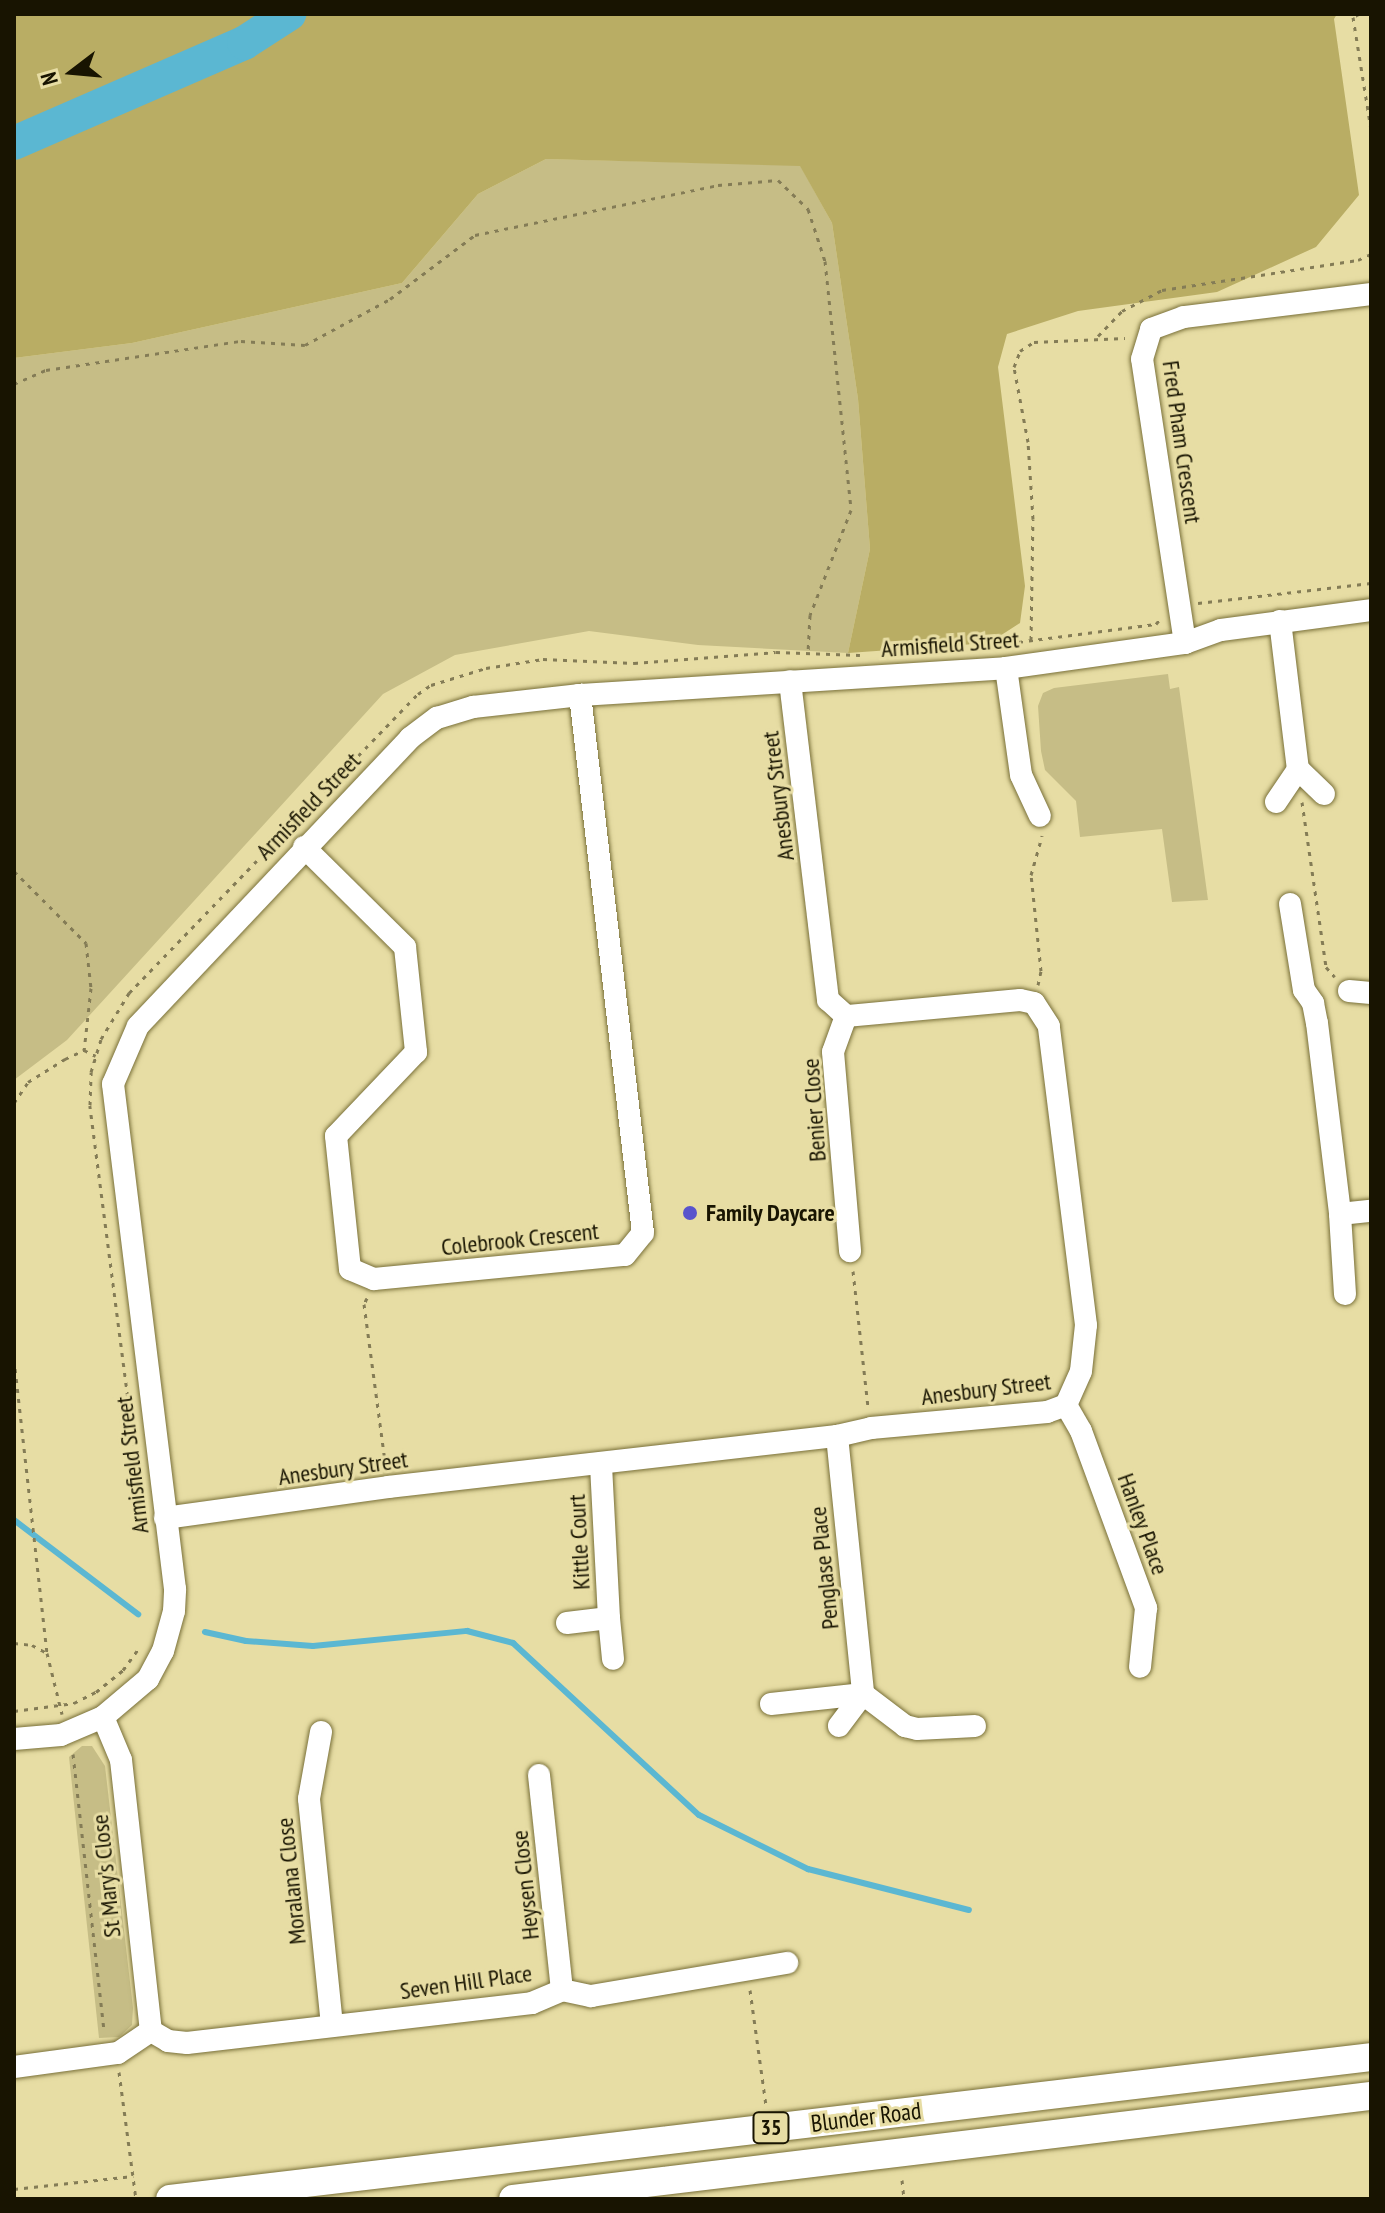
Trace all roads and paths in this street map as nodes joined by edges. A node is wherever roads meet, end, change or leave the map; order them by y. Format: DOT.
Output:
graph roads {
  1 [pos="1359,14"];
  2 [pos="1371,130"];
  3 [pos="1371,254"];
  4 [pos="1371,294"];
  5 [pos="1097,337"];
  6 [pos="1147,340"];
  7 [pos="14,384"];
  8 [pos="1371,583"];
  9 [pos="1179,606"];
  10 [pos="1371,610"];
  11 [pos="1280,621"];
  12 [pos="1031,640"];
  13 [pos="1185,643"];
  14 [pos="968,648"];
  15 [pos="808,654"];
  16 [pos="868,655"];
  17 [pos="1006,668"];
  18 [pos="790,681"];
  19 [pos="580,695"];
  20 [pos="1298,769"];
  21 [pos="1324,794"];
  22 [pos="1276,802"];
  23 [pos="1040,816"];
  24 [pos="304,847"];
  25 [pos="14,871"];
  26 [pos="1290,904"];
  27 [pos="1360,992"];
  28 [pos="1034,1003"];
  29 [pos="846,1016"];
  30 [pos="84,1051"];
  31 [pos="96,1056"];
  32 [pos="14,1103"];
  33 [pos="1371,1211"];
  34 [pos="1340,1214"];
  35 [pos="850,1251"];
  36 [pos="374,1279"];
  37 [pos="1345,1294"];
  38 [pos="14,1359"];
  39 [pos="1066,1405"];
  40 [pos="871,1428"];
  41 [pos="837,1436"];
  42 [pos="601,1463"];
  43 [pos="388,1487"];
  44 [pos="154,1519"];
  45 [pos="609,1618"];
  46 [pos="567,1623"];
  47 [pos="144,1638"];
  48 [pos="14,1643"];
  49 [pos="47,1653"];
  50 [pos="613,1659"];
  51 [pos="1140,1667"];
  52 [pos="863,1694"];
  53 [pos="771,1704"];
  54 [pos="58,1706"];
  55 [pos="14,1711"];
  56 [pos="103,1717"];
  57 [pos="839,1726"];
  58 [pos="975,1726"];
  59 [pos="72,1732"];
  60 [pos="321,1732"];
  61 [pos="14,1739"];
  62 [pos="539,1775"];
  63 [pos="787,1963"];
  64 [pos="747,1972"];
  65 [pos="562,1990"];
  66 [pos="332,2025"];
  67 [pos="151,2031"];
  68 [pos="118,2053"];
  69 [pos="1371,2057"];
  70 [pos="14,2067"];
  71 [pos="1371,2096"];
  72 [pos="769,2129"];
  73 [pos="133,2176"];
  74 [pos="902,2180"];
  75 [pos="14,2189"];
  76 [pos="136,2199"];
  77 [pos="170,2199"];
  78 [pos="513,2199"];
  79 [pos="904,2199"];
  1 -- 2 [label="path"];
  3 -- 5 [label="path"];
  4 -- 6 [label="street, Fred Pham Crescent"];
  5 -- 6 [label="path"];
  5 -- 12 [label="path"];
  6 -- 9 [label="street, Fred Pham Crescent"];
  7 -- 15 [label="path"];
  8 -- 9 [label="path"];
  9 -- 12 [label="path"];
  9 -- 13 [label="street, Fred Pham Crescent"];
  10 -- 11 [label="street, Armisfield Street"];
  11 -- 13 [label="street, Armisfield Street"];
  11 -- 20 [label="street"];
  12 -- 14 [label="path"];
  13 -- 17 [label="street, Armisfield Street"];
  15 -- 16 [label="path"];
  15 -- 31 [label="path"];
  17 -- 18 [label="street, Armisfield Street"];
  17 -- 23 [label="street"];
  18 -- 19 [label="street, Armisfield Street"];
  18 -- 29 [label="street, Anesbury Street"];
  19 -- 24 [label="street, Armisfield Street"];
  19 -- 36 [label="street, Colebrook Crescent"];
  20 -- 21 [label="street"];
  20 -- 22 [label="street"];
  20 -- 27 [label="path"];
  23 -- 28 [label="path"];
  24 -- 36 [label="street"];
  24 -- 44 [label="street, Armisfield Street"];
  25 -- 30 [label="path"];
  26 -- 34 [label="street"];
  28 -- 29 [label="street"];
  28 -- 39 [label="street, Anesbury Street"];
  29 -- 35 [label="street, Benier Close"];
  30 -- 31 [label="path"];
  30 -- 32 [label="path"];
  31 -- 44 [label="path"];
  33 -- 34 [label="street"];
  34 -- 37 [label="street"];
  35 -- 40 [label="path"];
  36 -- 43 [label="path"];
  38 -- 49 [label="path"];
  39 -- 40 [label="street, Anesbury Street"];
  39 -- 51 [label="street, Hanley Place"];
  40 -- 41 [label="street, Anesbury Street"];
  41 -- 42 [label="street, Anesbury Street"];
  41 -- 52 [label="street, Penglase Place"];
  42 -- 43 [label="street, Anesbury Street"];
  42 -- 45 [label="street, Kittle Court"];
  43 -- 44 [label="street, Anesbury Street"];
  44 -- 56 [label="street, Armisfield Street"];
  45 -- 46 [label="street, Kittle Court"];
  45 -- 50 [label="street, Kittle Court"];
  47 -- 54 [label="path"];
  48 -- 49 [label="path"];
  49 -- 54 [label="path"];
  52 -- 53 [label="street"];
  52 -- 57 [label="street"];
  52 -- 58 [label="street"];
  54 -- 55 [label="path"];
  54 -- 59 [label="path"];
  56 -- 59 [label="street, Armisfield Street"];
  56 -- 67 [label="street, St Mary's Close"];
  59 -- 61 [label="street, Armisfield Street"];
  59 -- 68 [label="path"];
  60 -- 66 [label="street, Moralana Close"];
  62 -- 65 [label="street, Heysen Close"];
  63 -- 64 [label="street, Seven Hill Place"];
  64 -- 65 [label="street, Seven Hill Place"];
  64 -- 72 [label="path"];
  65 -- 66 [label="street, Seven Hill Place"];
  66 -- 67 [label="street, Seven Hill Place"];
  67 -- 68 [label="street"];
  68 -- 70 [label="street"];
  68 -- 73 [label="path"];
  69 -- 72 [label="main road, Blunder Road / 35"];
  71 -- 78 [label="main road, Blunder Road / 35"];
  72 -- 77 [label="main road, Blunder Road / 35"];
  73 -- 75 [label="path"];
  73 -- 76 [label="path"];
  74 -- 79 [label="path"];
}
